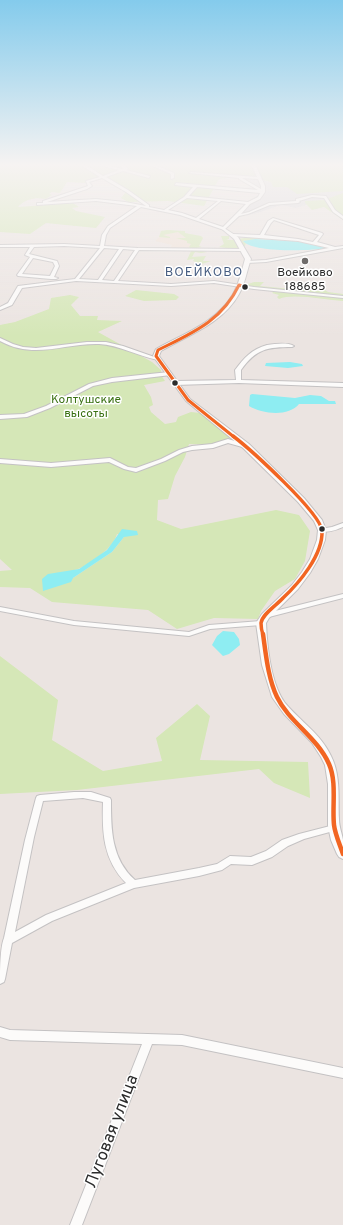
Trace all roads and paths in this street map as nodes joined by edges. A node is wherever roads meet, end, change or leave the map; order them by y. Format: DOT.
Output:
graph roads {
  1 [pos="118,221"];
  2 [pos="203,221"];
  3 [pos="232,221"];
  4 [pos="270,221"];
  5 [pos="280,221"];
  6 [pos="224,229"];
  7 [pos="232,235"];
  8 [pos="262,236"];
  9 [pos="315,242"];
  10 [pos="0,246"];
  11 [pos="32,246"];
  12 [pos="343,247"];
  13 [pos="102,248"];
  14 [pos="122,248"];
  15 [pos="138,249"];
  16 [pos="336,249"];
  17 [pos="242,250"];
  18 [pos="32,257"];
  19 [pos="248,262"];
  20 [pos="51,278"];
  21 [pos="76,280"];
  22 [pos="99,281"];
  23 [pos="116,281"];
  24 [pos="239,287"];
  25 [pos="343,297"];
  26 [pos="0,309"];
  27 [pos="0,339"];
  28 [pos="292,346"];
  29 [pos="158,359"];
  30 [pos="169,374"];
  31 [pos="239,381"];
  32 [pos="175,383"];
  33 [pos="343,385"];
  34 [pos="0,417"];
  35 [pos="246,446"];
  36 [pos="0,461"];
  37 [pos="343,525"];
  38 [pos="322,530"];
  39 [pos="343,596"];
  40 [pos="0,609"];
  41 [pos="263,619"];
  42 [pos="334,828"];
  43 [pos="343,854"];
  44 [pos="132,884"];
  45 [pos="7,941"];
  46 [pos="0,979"];
  47 [pos="0,1032"];
  48 [pos="149,1039"];
  49 [pos="343,1073"];
  50 [pos="76,1225"];
  1 -- 13 [label="street"];
  2 -- 6 [label="street"];
  3 -- 6 [label="street"];
  4 -- 8 [label="street"];
  5 -- 9 [label="street"];
  6 -- 7 [label="street"];
  7 -- 8 [label="street"];
  7 -- 17 [label="street"];
  8 -- 9 [label="street"];
  9 -- 16 [label="street"];
  10 -- 11 [label="street"];
  11 -- 13 [label="street"];
  11 -- 18 [label="street"];
  12 -- 16 [label="street"];
  13 -- 14 [label="street"];
  13 -- 21 [label="street"];
  14 -- 15 [label="street"];
  14 -- 22 [label="street"];
  15 -- 17 [label="street"];
  15 -- 23 [label="street"];
  16 -- 19 [label="street"];
  17 -- 19 [label="street"];
  18 -- 20 [label="street"];
  18 -- 20 [label="street"];
  19 -- 24 [label="street"];
  20 -- 21 [label="street"];
  21 -- 22 [label="street"];
  21 -- 26 [label="street"];
  22 -- 23 [label="street"];
  23 -- 24 [label="street"];
  24 -- 25 [label="street"];
  24 -- 29 [label="street"];
  27 -- 29 [label="street"];
  28 -- 31 [label="street"];
  29 -- 30 [label="street"];
  30 -- 32 [label="street"];
  30 -- 34 [label="street"];
  31 -- 32 [label="street"];
  31 -- 33 [label="street"];
  32 -- 35 [label="street"];
  35 -- 36 [label="street"];
  35 -- 38 [label="street"];
  37 -- 38 [label="street"];
  38 -- 41 [label="street"];
  39 -- 41 [label="street"];
  40 -- 41 [label="street"];
  41 -- 42 [label="street"];
  42 -- 43 [label="street"];
  42 -- 44 [label="street"];
  44 -- 45 [label="street"];
  44 -- 45 [label="street"];
  45 -- 46 [label="street"];
  47 -- 48 [label="street"];
  48 -- 49 [label="street"];
  48 -- 50 [label="street, Луговая улица"];
}
